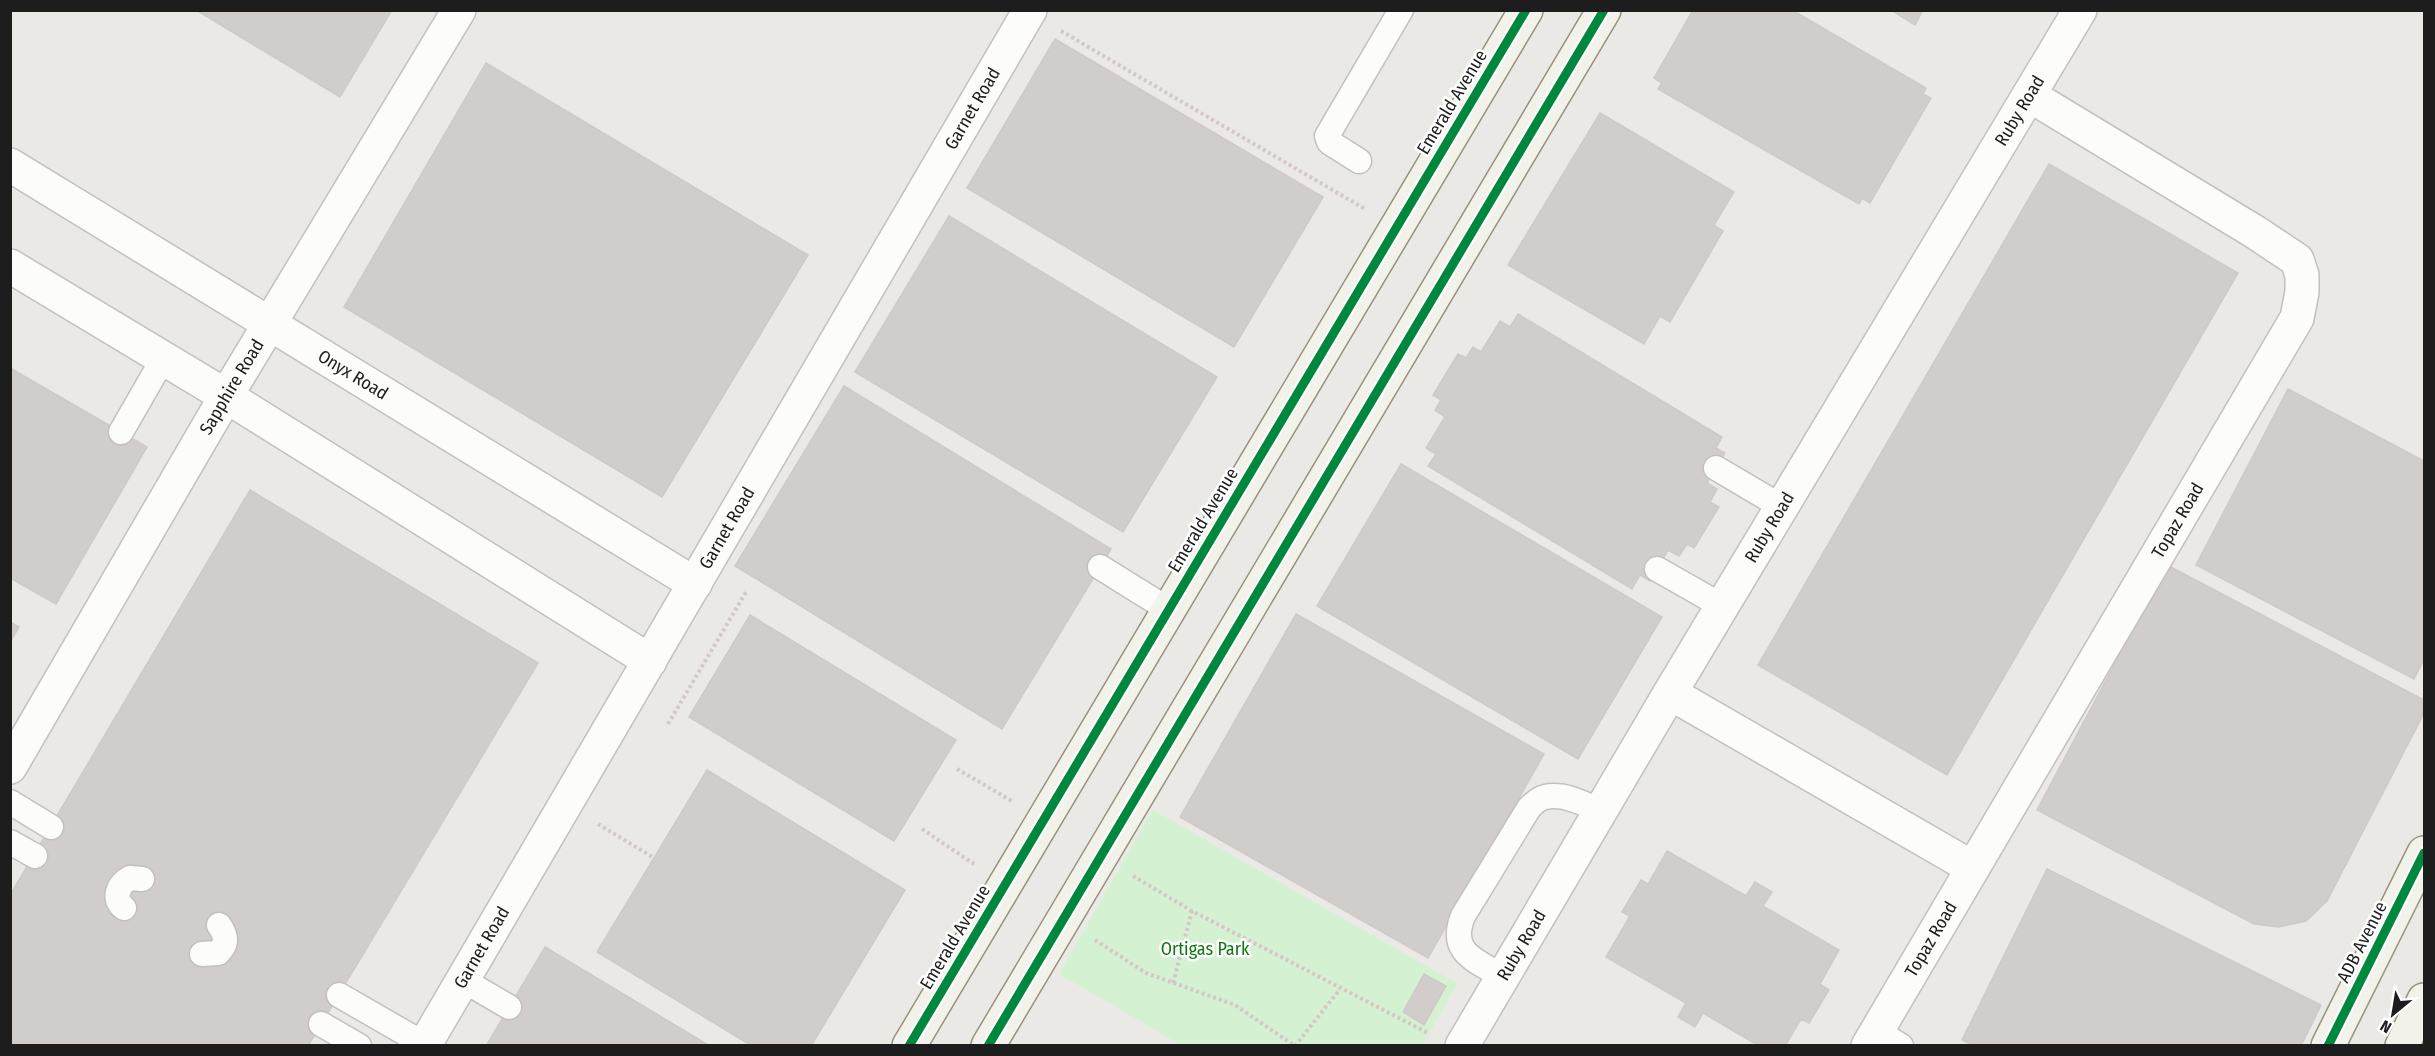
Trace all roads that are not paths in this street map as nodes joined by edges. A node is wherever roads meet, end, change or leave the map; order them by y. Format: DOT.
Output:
graph roads {
  1 [pos="459,10"];
  2 [pos="1401,10"];
  3 [pos="1526,10"];
  4 [pos="1604,10"];
  5 [pos="2080,10"];
  6 [pos="1030,11"];
  7 [pos="2029,95"];
  8 [pos="1359,161"];
  9 [pos="10,165"];
  10 [pos="10,266"];
  11 [pos="271,324"];
  12 [pos="164,359"];
  13 [pos="226,396"];
  14 [pos="121,432"];
  15 [pos="1716,468"];
  16 [pos="1782,507"];
  17 [pos="1100,567"];
  18 [pos="1657,569"];
  19 [pos="695,584"];
  20 [pos="1722,606"];
  21 [pos="1169,610"];
  22 [pos="650,661"];
  23 [pos="1670,693"];
  24 [pos="10,767"];
  25 [pos="10,802"];
  26 [pos="1600,811"];
  27 [pos="51,827"];
  28 [pos="10,842"];
  29 [pos="2424,853"];
  30 [pos="34,856"];
  31 [pos="1973,868"];
  32 [pos="142,879"];
  33 [pos="124,908"];
  34 [pos="219,925"];
  35 [pos="202,954"];
  36 [pos="1503,977"];
  37 [pos="463,980"];
  38 [pos="339,995"];
  39 [pos="2424,1000"];
  40 [pos="509,1007"];
  41 [pos="321,1024"];
  42 [pos="1882,1041"];
  43 [pos="424,1045"];
  44 [pos="1464,1045"];
  45 [pos="359,1046"];
  46 [pos="909,1046"];
  47 [pos="988,1046"];
  48 [pos="2328,1046"];
  49 [pos="2402,1046"];
  1 -- 11 [label="street, Sapphire Road"];
  2 -- 8 [label="lane"];
  3 -- 21 [label="street, Emerald Avenue"];
  4 -- 47 [label="street"];
  5 -- 7 [label="street, Ruby Road"];
  6 -- 19 [label="street, Garnet Road"];
  7 -- 16 [label="street, Ruby Road"];
  7 -- 31 [label="street, Topaz Road"];
  9 -- 11 [label="street, Onyx Road"];
  10 -- 12 [label="street"];
  11 -- 13 [label="street, Sapphire Road"];
  11 -- 19 [label="street, Onyx Road"];
  12 -- 13 [label="street"];
  12 -- 14 [label="lane"];
  13 -- 22 [label="street"];
  13 -- 24 [label="street, Sapphire Road"];
  15 -- 16 [label="lane"];
  16 -- 20 [label="street, Ruby Road"];
  17 -- 21 [label="lane"];
  18 -- 20 [label="lane"];
  19 -- 22 [label="street, Garnet Road"];
  20 -- 23 [label="street, Ruby Road"];
  21 -- 46 [label="street, Emerald Avenue"];
  22 -- 37 [label="street, Garnet Road"];
  23 -- 26 [label="street, Ruby Road"];
  23 -- 31 [label="street"];
  25 -- 27 [label="lane"];
  26 -- 36 [label="street, Ruby Road"];
  26 -- 36 [label="lane"];
  28 -- 30 [label="lane"];
  29 -- 48 [label="street, ADB Avenue"];
  31 -- 42 [label="street, Topaz Road"];
  32 -- 33 [label="lane"];
  34 -- 35 [label="lane"];
  36 -- 44 [label="street, Ruby Road"];
  37 -- 40 [label="lane"];
  37 -- 43 [label="street, Garnet Road"];
  38 -- 43 [label="lane"];
  39 -- 49 [label="street"];
  41 -- 45 [label="lane"];
}
